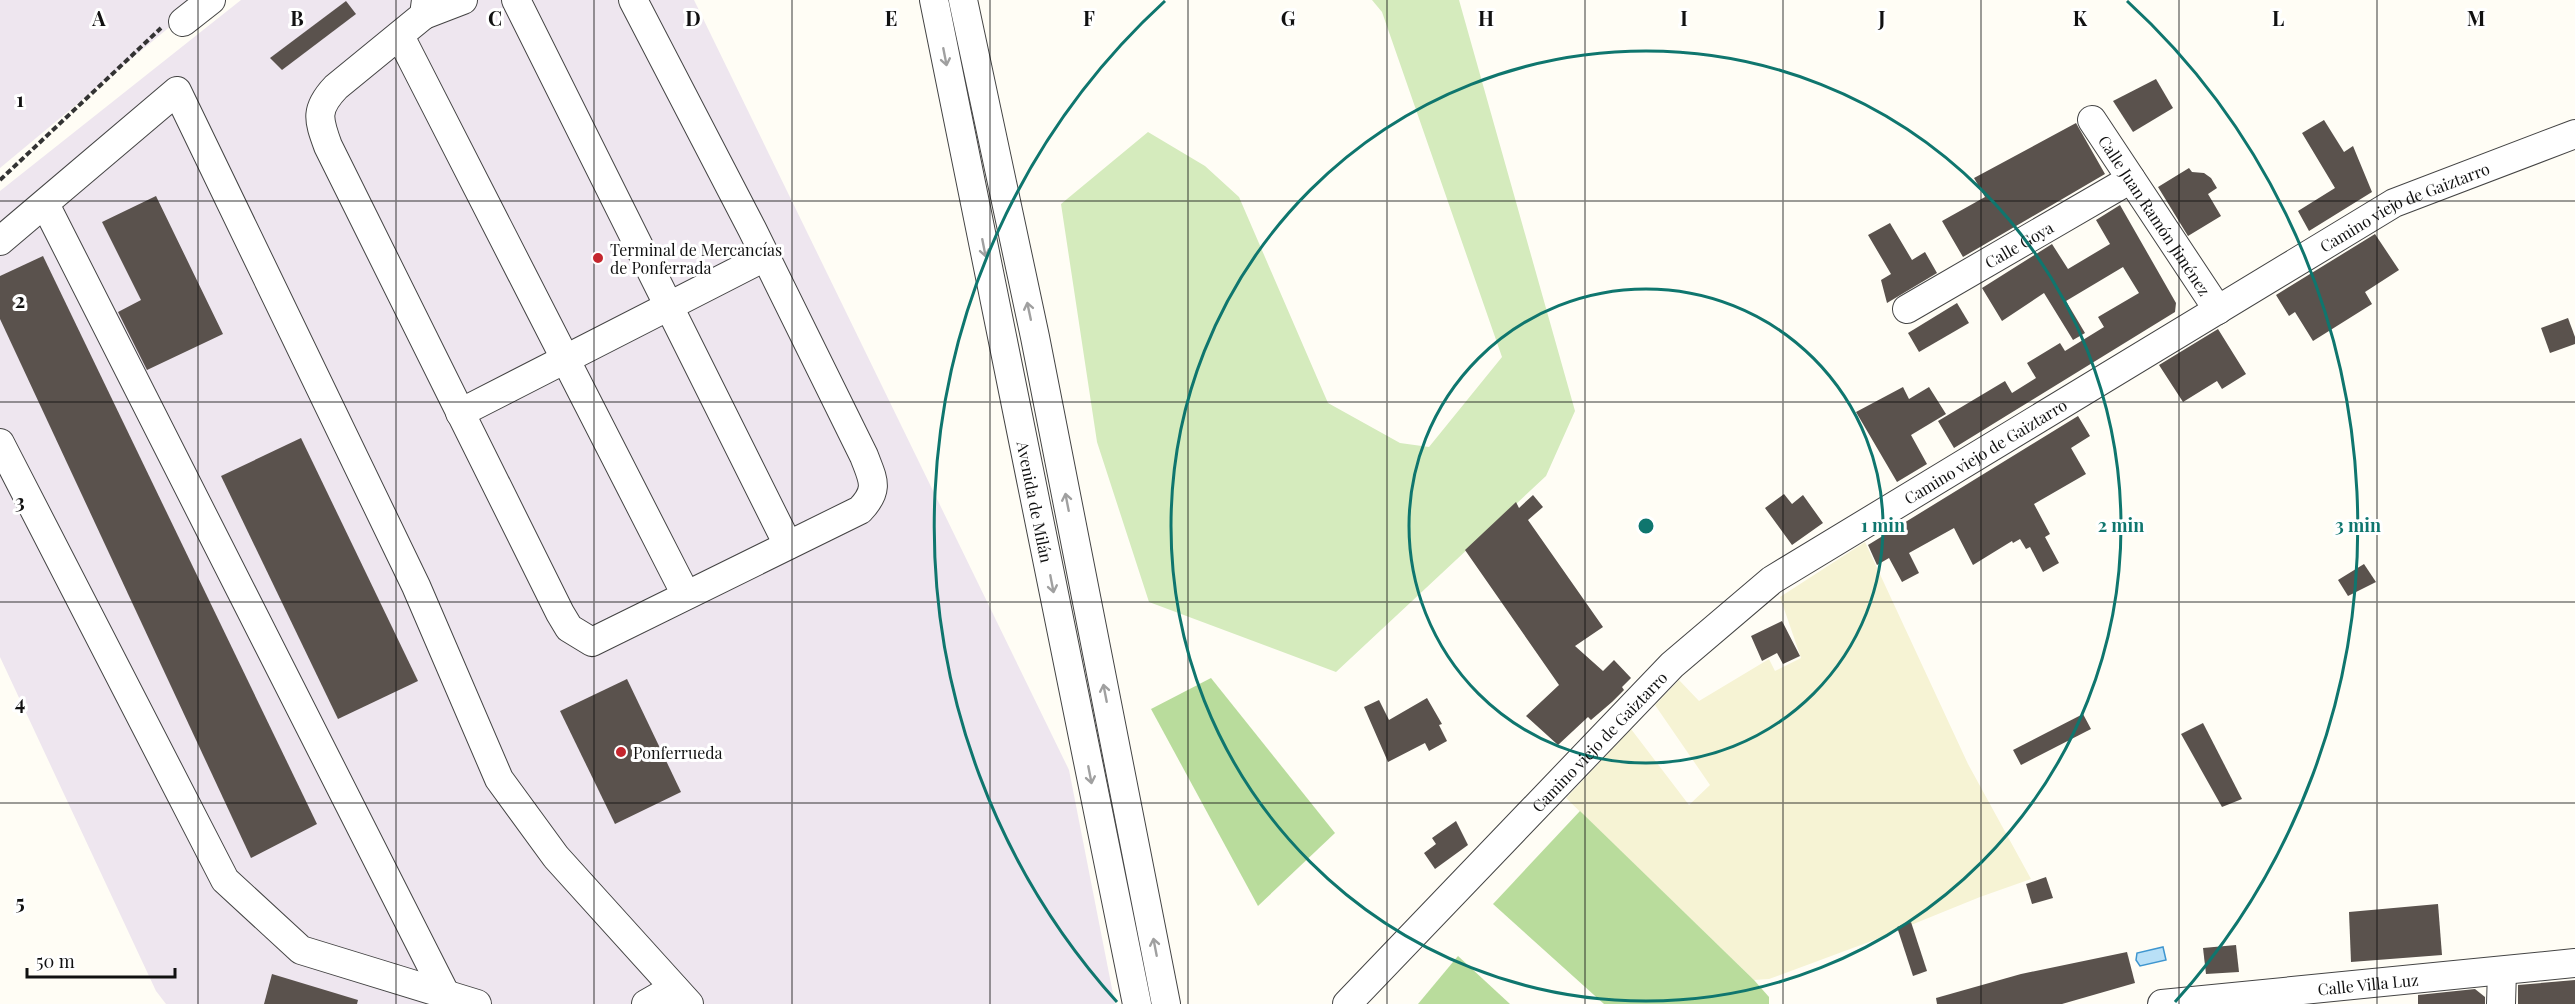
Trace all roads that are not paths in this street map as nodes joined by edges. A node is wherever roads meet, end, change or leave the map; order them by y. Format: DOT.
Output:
graph roads {
  1 [pos="211,0"];
  2 [pos="463,0"];
  3 [pos="516,0"];
  4 [pos="633,0"];
  5 [pos="934,0"];
  6 [pos="963,0"];
  7 [pos="425,8"];
  8 [pos="183,22"];
  9 [pos="400,36"];
  10 [pos="2092,120"];
  11 [pos="2575,134"];
  12 [pos="2131,179"];
  13 [pos="45,204"];
  14 [pos="0,241"];
  15 [pos="765,256"];
  16 [pos="669,306"];
  17 [pos="1907,309"];
  18 [pos="2218,310"];
  19 [pos="564,359"];
  20 [pos="460,413"];
  21 [pos="0,443"];
  22 [pos="788,545"];
  23 [pos="686,595"];
  24 [pos="2575,963"];
  25 [pos="2502,971"];
  26 [pos="446,995"];
  27 [pos="682,996"];
  28 [pos="477,1004"];
  29 [pos="646,1004"];
  30 [pos="1137,1004"];
  31 [pos="1166,1004"];
  32 [pos="1347,1004"];
  33 [pos="2162,1004"];
  34 [pos="2501,1004"];
  1 -- 8 [label="street"];
  2 -- 7 [label="street"];
  3 -- 16 [label="street"];
  4 -- 15 [label="street"];
  5 -- 30 [label="street, Avenida de Milán, one-way"];
  31 -- 6 [label="street, Avenida de Milán, one-way"];
  7 -- 9 [label="street"];
  9 -- 19 [label="street"];
  9 -- 20 [label="street"];
  10 -- 12 [label="street, Calle Juan Ramón Jiménez"];
  11 -- 18 [label="street, Camino viejo de Gaiztarro"];
  12 -- 17 [label="street, Calle Goya"];
  12 -- 18 [label="street, Calle Juan Ramón Jiménez"];
  13 -- 14 [label="street"];
  13 -- 26 [label="street"];
  13 -- 27 [label="street"];
  15 -- 16 [label="street"];
  15 -- 22 [label="street"];
  16 -- 19 [label="street"];
  16 -- 22 [label="street"];
  18 -- 32 [label="street, Camino viejo de Gaiztarro"];
  19 -- 20 [label="street"];
  19 -- 23 [label="street"];
  20 -- 23 [label="street"];
  21 -- 26 [label="street"];
  22 -- 23 [label="street"];
  24 -- 25 [label="street, Calle Villa Luz"];
  25 -- 33 [label="street, Calle Villa Luz"];
  25 -- 34 [label="street"];
  26 -- 28 [label="street"];
  27 -- 29 [label="street"];
}
